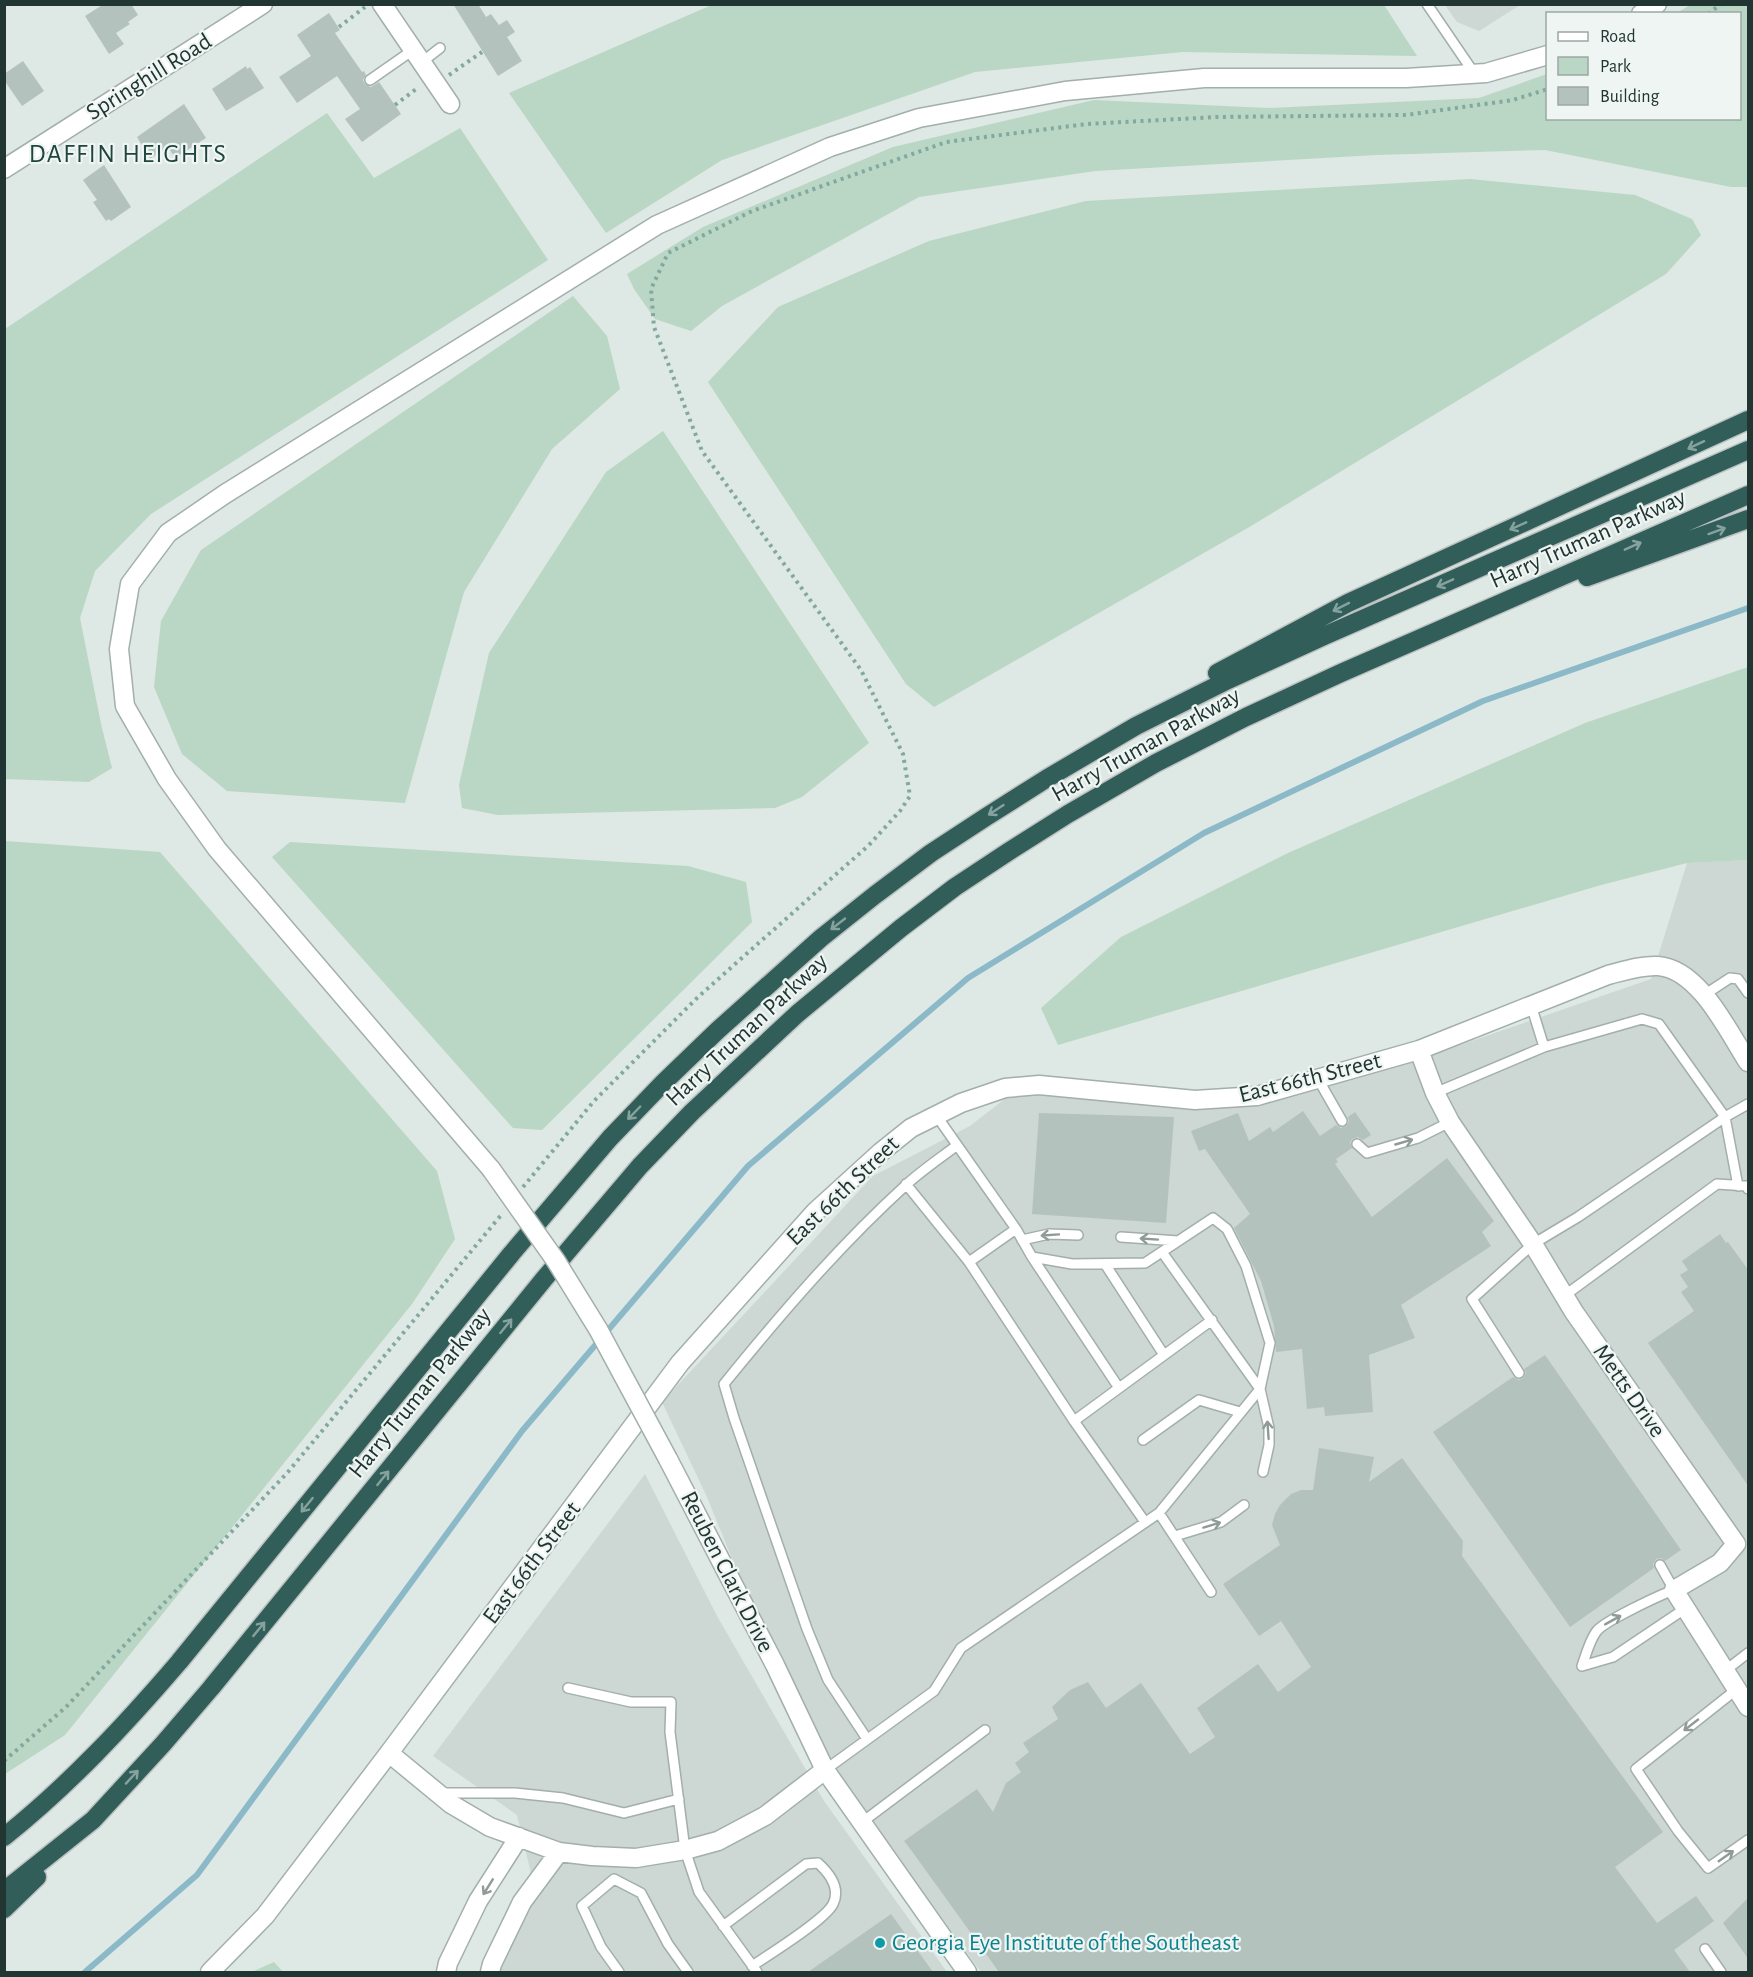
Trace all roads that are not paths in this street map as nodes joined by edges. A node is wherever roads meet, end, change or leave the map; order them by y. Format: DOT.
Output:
graph roads {
  1 [pos="263,4"];
  2 [pos="382,4"];
  3 [pos="1427,4"];
  4 [pos="1657,4"];
  5 [pos="1644,12"];
  6 [pos="440,48"];
  7 [pos="418,56"];
  8 [pos="1546,56"];
  9 [pos="1474,73"];
  10 [pos="370,81"];
  11 [pos="450,104"];
  12 [pos="5,168"];
  13 [pos="1749,420"];
  14 [pos="1749,450"];
  15 [pos="1749,495"];
  16 [pos="1749,519"];
  17 [pos="1483,611"];
  18 [pos="1046,779"];
  19 [pos="1749,993"];
  20 [pos="1704,995"];
  21 [pos="1531,1005"];
  22 [pos="1544,1047"];
  23 [pos="1419,1050"];
  24 [pos="1749,1062"];
  25 [pos="1318,1079"];
  26 [pos="1435,1093"];
  27 [pos="1749,1104"];
  28 [pos="936,1115"];
  29 [pos="1725,1117"];
  30 [pos="1342,1121"];
  31 [pos="1450,1122"];
  32 [pos="1357,1144"];
  33 [pos="956,1146"];
  34 [pos="906,1185"];
  35 [pos="1738,1186"];
  36 [pos="1749,1189"];
  37 [pos="1016,1229"];
  38 [pos="1078,1235"];
  39 [pos="1121,1238"];
  40 [pos="1022,1240"];
  41 [pos="1178,1241"];
  42 [pos="1533,1244"];
  43 [pos="1162,1252"];
  44 [pos="1032,1257"];
  45 [pos="969,1262"];
  46 [pos="1105,1264"];
  47 [pos="1564,1296"];
  48 [pos="1212,1320"];
  49 [pos="1164,1355"];
  50 [pos="1519,1373"];
  51 [pos="1119,1388"];
  52 [pos="1260,1389"];
  53 [pos="1240,1412"];
  54 [pos="1074,1421"];
  55 [pos="1143,1440"];
  56 [pos="1263,1472"];
  57 [pos="1244,1505"];
  58 [pos="1159,1513"];
  59 [pos="1145,1521"];
  60 [pos="1174,1536"];
  61 [pos="1660,1565"];
  62 [pos="1674,1590"];
  63 [pos="1211,1592"];
  64 [pos="1686,1608"];
  65 [pos="1749,1653"];
  66 [pos="1726,1671"];
  67 [pos="568,1688"];
  68 [pos="1737,1689"];
  69 [pos="1749,1707"];
  70 [pos="985,1730"];
  71 [pos="867,1739"];
  72 [pos="389,1753"];
  73 [pos="825,1770"];
  74 [pos="437,1792"];
  75 [pos="679,1799"];
  76 [pos="93,1820"];
  77 [pos="861,1823"];
  78 [pos="4,1837"];
  79 [pos="519,1837"];
  80 [pos="1749,1840"];
  81 [pos="685,1850"];
  82 [pos="559,1852"];
  83 [pos="4,1891"];
  84 [pos="4,1909"];
  85 [pos="723,1926"];
  86 [pos="1705,1949"];
  87 [pos="755,1970"];
  88 [pos="210,1972"];
  89 [pos="446,1972"];
  90 [pos="490,1972"];
  91 [pos="619,1972"];
  92 [pos="688,1972"];
  93 [pos="967,1972"];
  94 [pos="1721,1972"];
  1 -- 12 [label="street, Springhill Road"];
  2 -- 7 [label="street"];
  3 -- 9 [label="lane"];
  4 -- 5 [label="street"];
  6 -- 7 [label="lane"];
  7 -- 10 [label="lane"];
  7 -- 11 [label="street"];
  8 -- 9 [label="street, Reuben Clark Drive"];
  9 -- 73 [label="street, Reuben Clark Drive, bridge"];
  13 -- 18 [label="highway, one-way"];
  14 -- 18 [label="highway, Harry Truman Parkway, one-way"];
  17 -- 15 [label="highway, Harry Truman Parkway, one-way"];
  17 -- 16 [label="highway, one-way"];
  76 -- 17 [label="highway, Harry Truman Parkway, one-way"];
  18 -- 78 [label="highway, Harry Truman Parkway, one-way"];
  19 -- 20 [label="lane"];
  20 -- 21 [label="street, East 66th Street"];
  20 -- 24 [label="street, East 66th Street"];
  21 -- 22 [label="lane"];
  21 -- 23 [label="street, East 66th Street"];
  22 -- 26 [label="lane"];
  22 -- 29 [label="lane"];
  23 -- 25 [label="street, East 66th Street"];
  23 -- 26 [label="street, Metts Drive"];
  25 -- 28 [label="street, East 66th Street"];
  25 -- 30 [label="lane"];
  26 -- 31 [label="street, Metts Drive"];
  27 -- 29 [label="lane"];
  28 -- 33 [label="lane"];
  28 -- 72 [label="street, East 66th Street"];
  29 -- 35 [label="lane"];
  29 -- 42 [label="lane"];
  32 -- 31 [label="lane, one-way"];
  31 -- 42 [label="street, Metts Drive"];
  33 -- 34 [label="lane"];
  33 -- 37 [label="lane"];
  34 -- 45 [label="lane"];
  34 -- 71 [label="lane"];
  35 -- 36 [label="lane"];
  35 -- 47 [label="lane"];
  37 -- 40 [label="lane"];
  37 -- 45 [label="lane"];
  38 -- 40 [label="lane, one-way"];
  41 -- 39 [label="lane, one-way"];
  40 -- 44 [label="lane"];
  41 -- 43 [label="lane"];
  41 -- 52 [label="lane"];
  42 -- 47 [label="street, Metts Drive"];
  42 -- 50 [label="lane"];
  43 -- 46 [label="lane"];
  43 -- 48 [label="lane"];
  44 -- 46 [label="lane"];
  44 -- 51 [label="lane"];
  45 -- 54 [label="lane"];
  46 -- 49 [label="lane"];
  47 -- 62 [label="street, Metts Drive"];
  48 -- 49 [label="lane"];
  48 -- 52 [label="lane"];
  49 -- 51 [label="lane"];
  51 -- 54 [label="lane"];
  52 -- 53 [label="lane"];
  56 -- 52 [label="lane, one-way"];
  53 -- 55 [label="lane"];
  53 -- 58 [label="lane"];
  54 -- 59 [label="lane"];
  60 -- 57 [label="lane, one-way"];
  58 -- 59 [label="lane"];
  58 -- 60 [label="lane"];
  59 -- 71 [label="lane"];
  60 -- 63 [label="lane"];
  61 -- 62 [label="lane"];
  62 -- 64 [label="street"];
  64 -- 62 [label="lane, one-way"];
  64 -- 66 [label="street"];
  65 -- 66 [label="lane"];
  66 -- 68 [label="street"];
  67 -- 75 [label="lane"];
  68 -- 69 [label="street"];
  68 -- 80 [label="lane, one-way"];
  70 -- 77 [label="lane"];
  71 -- 73 [label="lane"];
  72 -- 74 [label="street"];
  72 -- 88 [label="street, East 66th Street"];
  73 -- 77 [label="street, Reuben Clark Drive"];
  73 -- 81 [label="street"];
  74 -- 75 [label="lane"];
  74 -- 79 [label="street"];
  75 -- 81 [label="lane"];
  76 -- 83 [label="highway, Harry Truman Parkway"];
  76 -- 84 [label="highway"];
  77 -- 93 [label="street, Reuben Clark Drive"];
  79 -- 82 [label="street"];
  79 -- 89 [label="street, one-way"];
  81 -- 82 [label="street"];
  81 -- 85 [label="lane"];
  82 -- 90 [label="street"];
  85 -- 87 [label="lane"];
  85 -- 87 [label="lane"];
  86 -- 94 [label="lane"];
  91 -- 92 [label="lane"];
}
